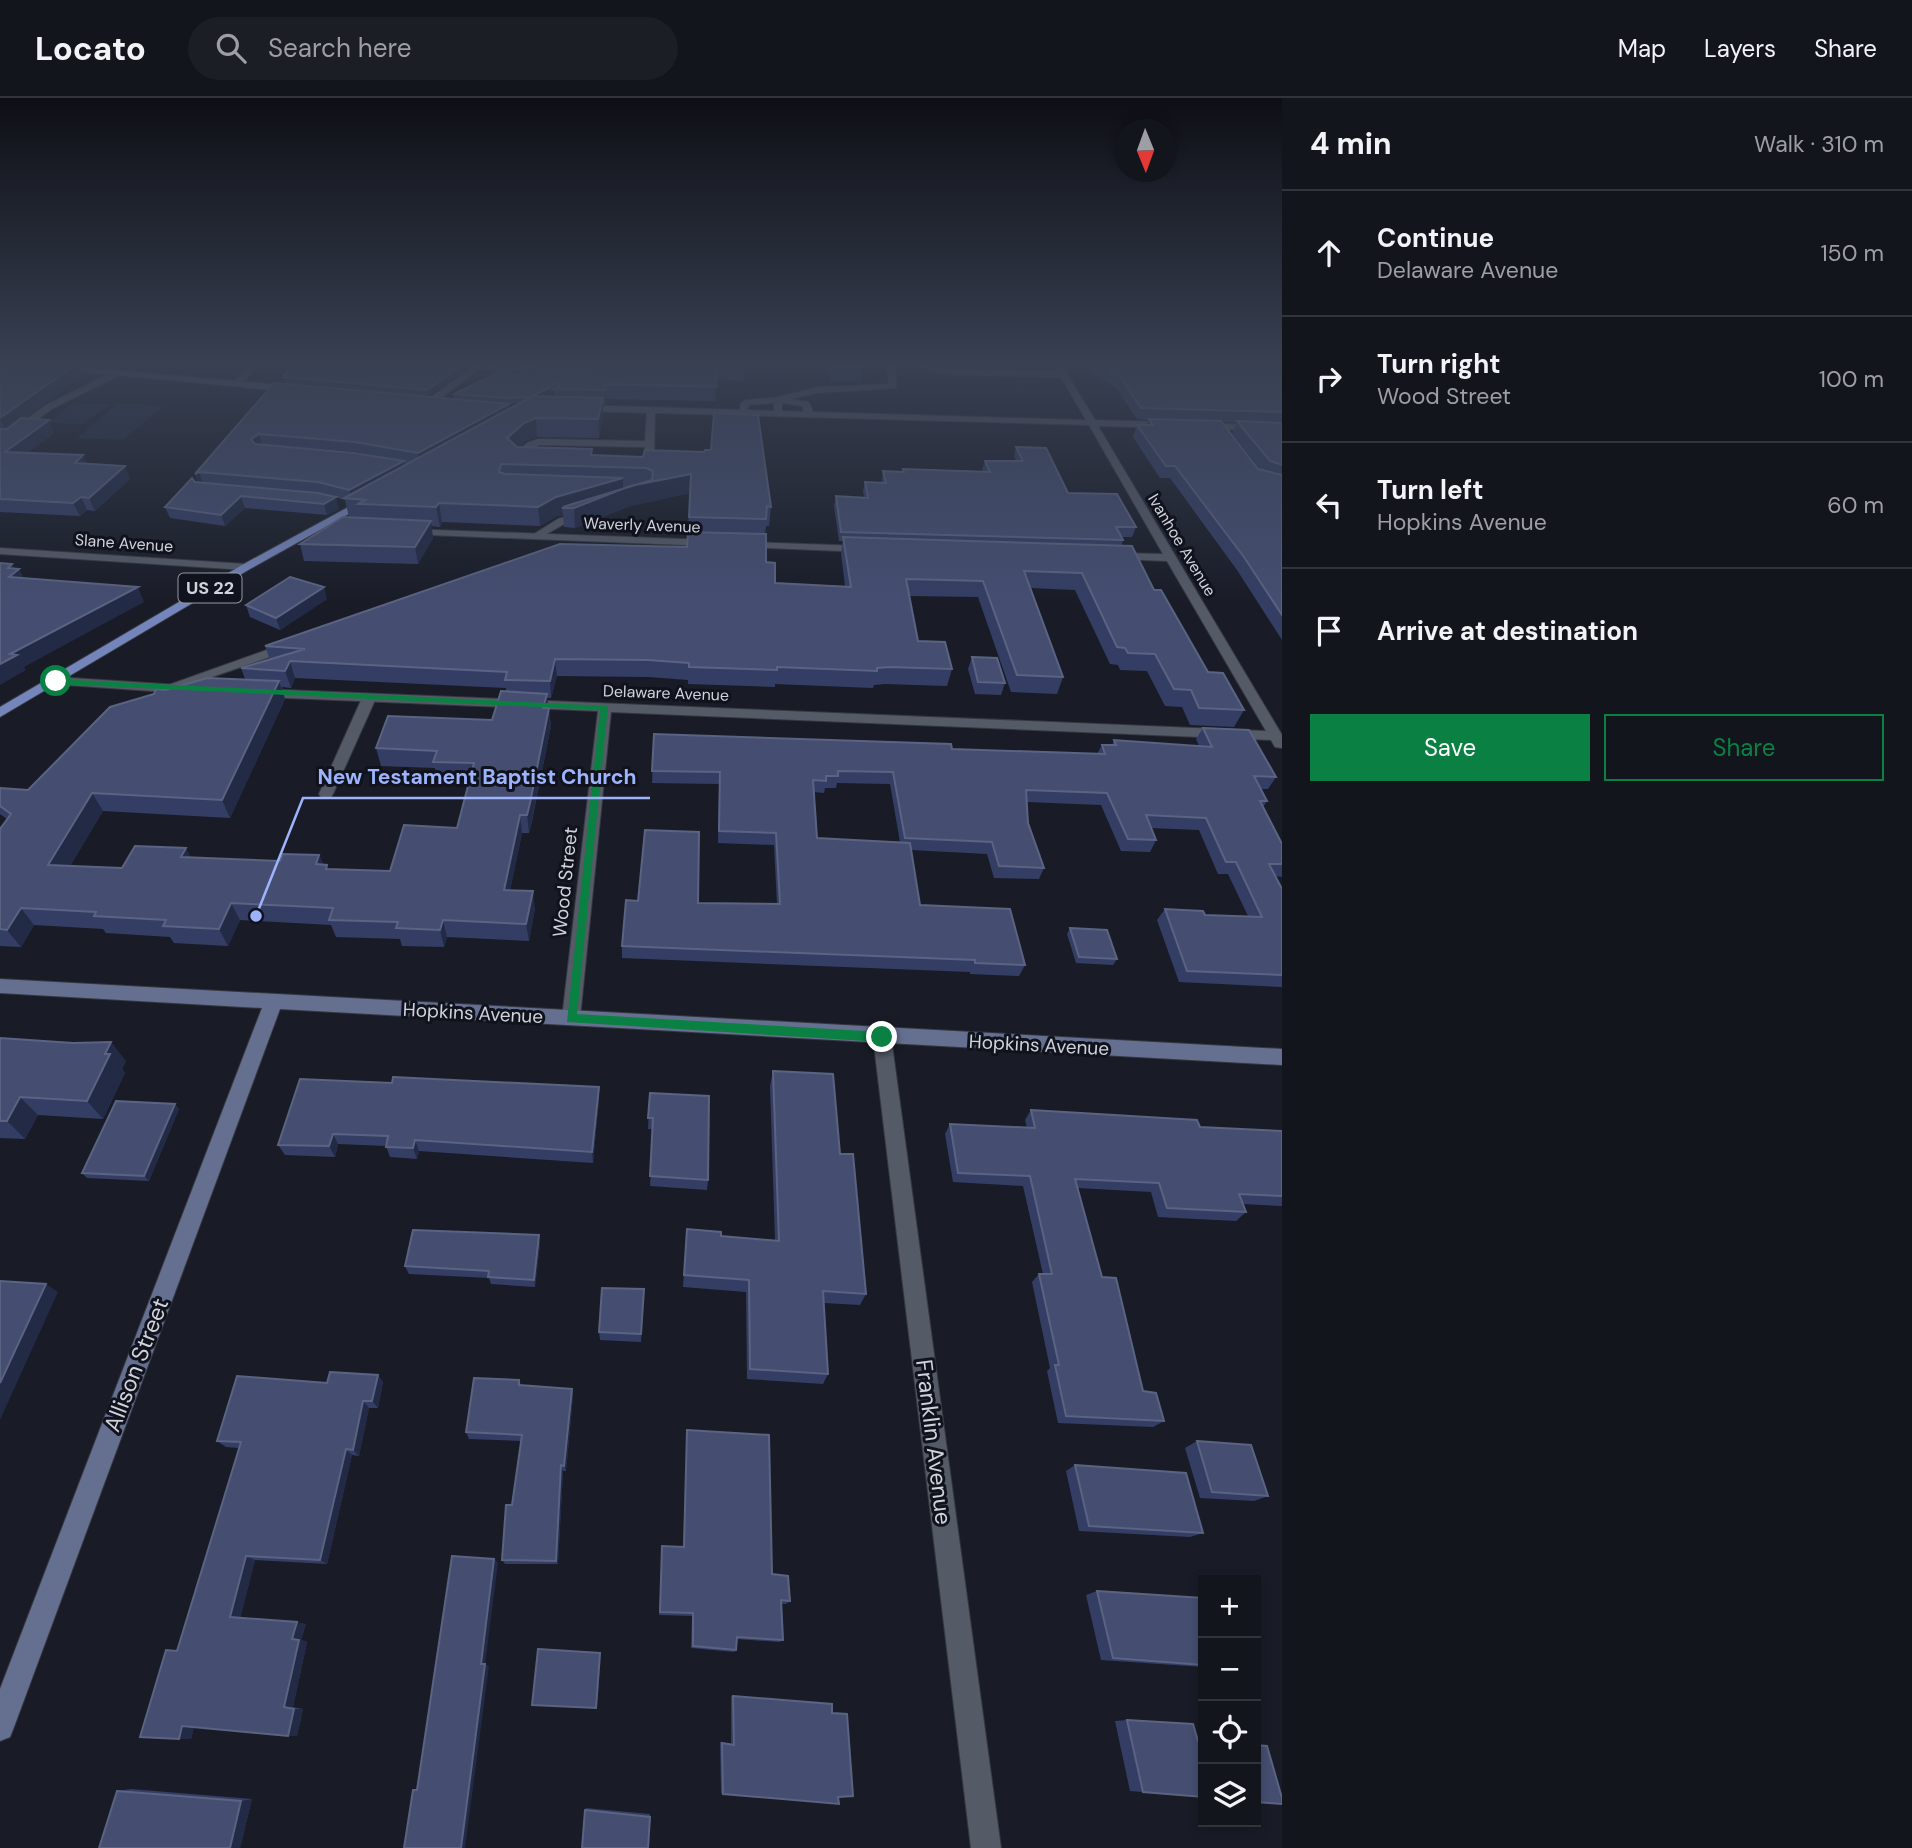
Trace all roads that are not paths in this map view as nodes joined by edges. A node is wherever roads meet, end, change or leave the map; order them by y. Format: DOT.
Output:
graph roads {
  1 [pos="1102,442"];
  2 [pos="650,444"];
  3 [pos="532,460"];
  4 [pos="621,463"];
  5 [pos="379,495"];
  6 [pos="337,502"];
  7 [pos="356,507"];
  8 [pos="598,510"];
  9 [pos="322,527"];
  10 [pos="342,529"];
  11 [pos="394,532"];
  12 [pos="534,537"];
  13 [pos="874,549"];
  14 [pos="0,551"];
  15 [pos="1104,556"];
  16 [pos="1171,558"];
  17 [pos="246,567"];
  18 [pos="297,643"];
  19 [pos="56,681"];
  20 [pos="167,688"];
  21 [pos="206,690"];
  22 [pos="246,692"];
  23 [pos="369,698"];
  24 [pos="605,708"];
  25 [pos="0,713"];
  26 [pos="1279,741"];
  27 [pos="326,794"];
  28 [pos="0,986"];
  29 [pos="273,1002"];
  30 [pos="571,1018"];
  31 [pos="882,1037"];
  32 [pos="1282,1057"];
  33 [pos="0,1727"];
  34 [pos="986,1848"];
  1 -- 16 [label="street, Ivanhoe Avenue"];
  2 -- 3 [label="street"];
  2 -- 4 [label="street"];
  5 -- 7 [label="main road, US 22"];
  6 -- 7 [label="street"];
  7 -- 9 [label="main road, US 22"];
  8 -- 12 [label="street"];
  9 -- 10 [label="street"];
  9 -- 17 [label="main road, US 22"];
  11 -- 12 [label="street, Waverly Avenue"];
  12 -- 13 [label="street, Waverly Avenue"];
  14 -- 17 [label="street, Slane Avenue"];
  15 -- 16 [label="street"];
  16 -- 26 [label="street, Ivanhoe Avenue"];
  17 -- 19 [label="main road, US 22"];
  18 -- 20 [label="street"];
  19 -- 20 [label="street"];
  19 -- 25 [label="main road, US 22"];
  20 -- 21 [label="street"];
  22 -- 23 [label="street, Delaware Avenue"];
  23 -- 24 [label="street, Delaware Avenue"];
  23 -- 27 [label="street"];
  24 -- 26 [label="street, Delaware Avenue"];
  24 -- 30 [label="street, Wood Street"];
  28 -- 29 [label="street, Hopkins Avenue"];
  29 -- 30 [label="street, Hopkins Avenue"];
  29 -- 33 [label="street, Allison Street"];
  30 -- 31 [label="street, Hopkins Avenue"];
  31 -- 32 [label="street, Hopkins Avenue"];
  31 -- 34 [label="street, Franklin Avenue"];
}
